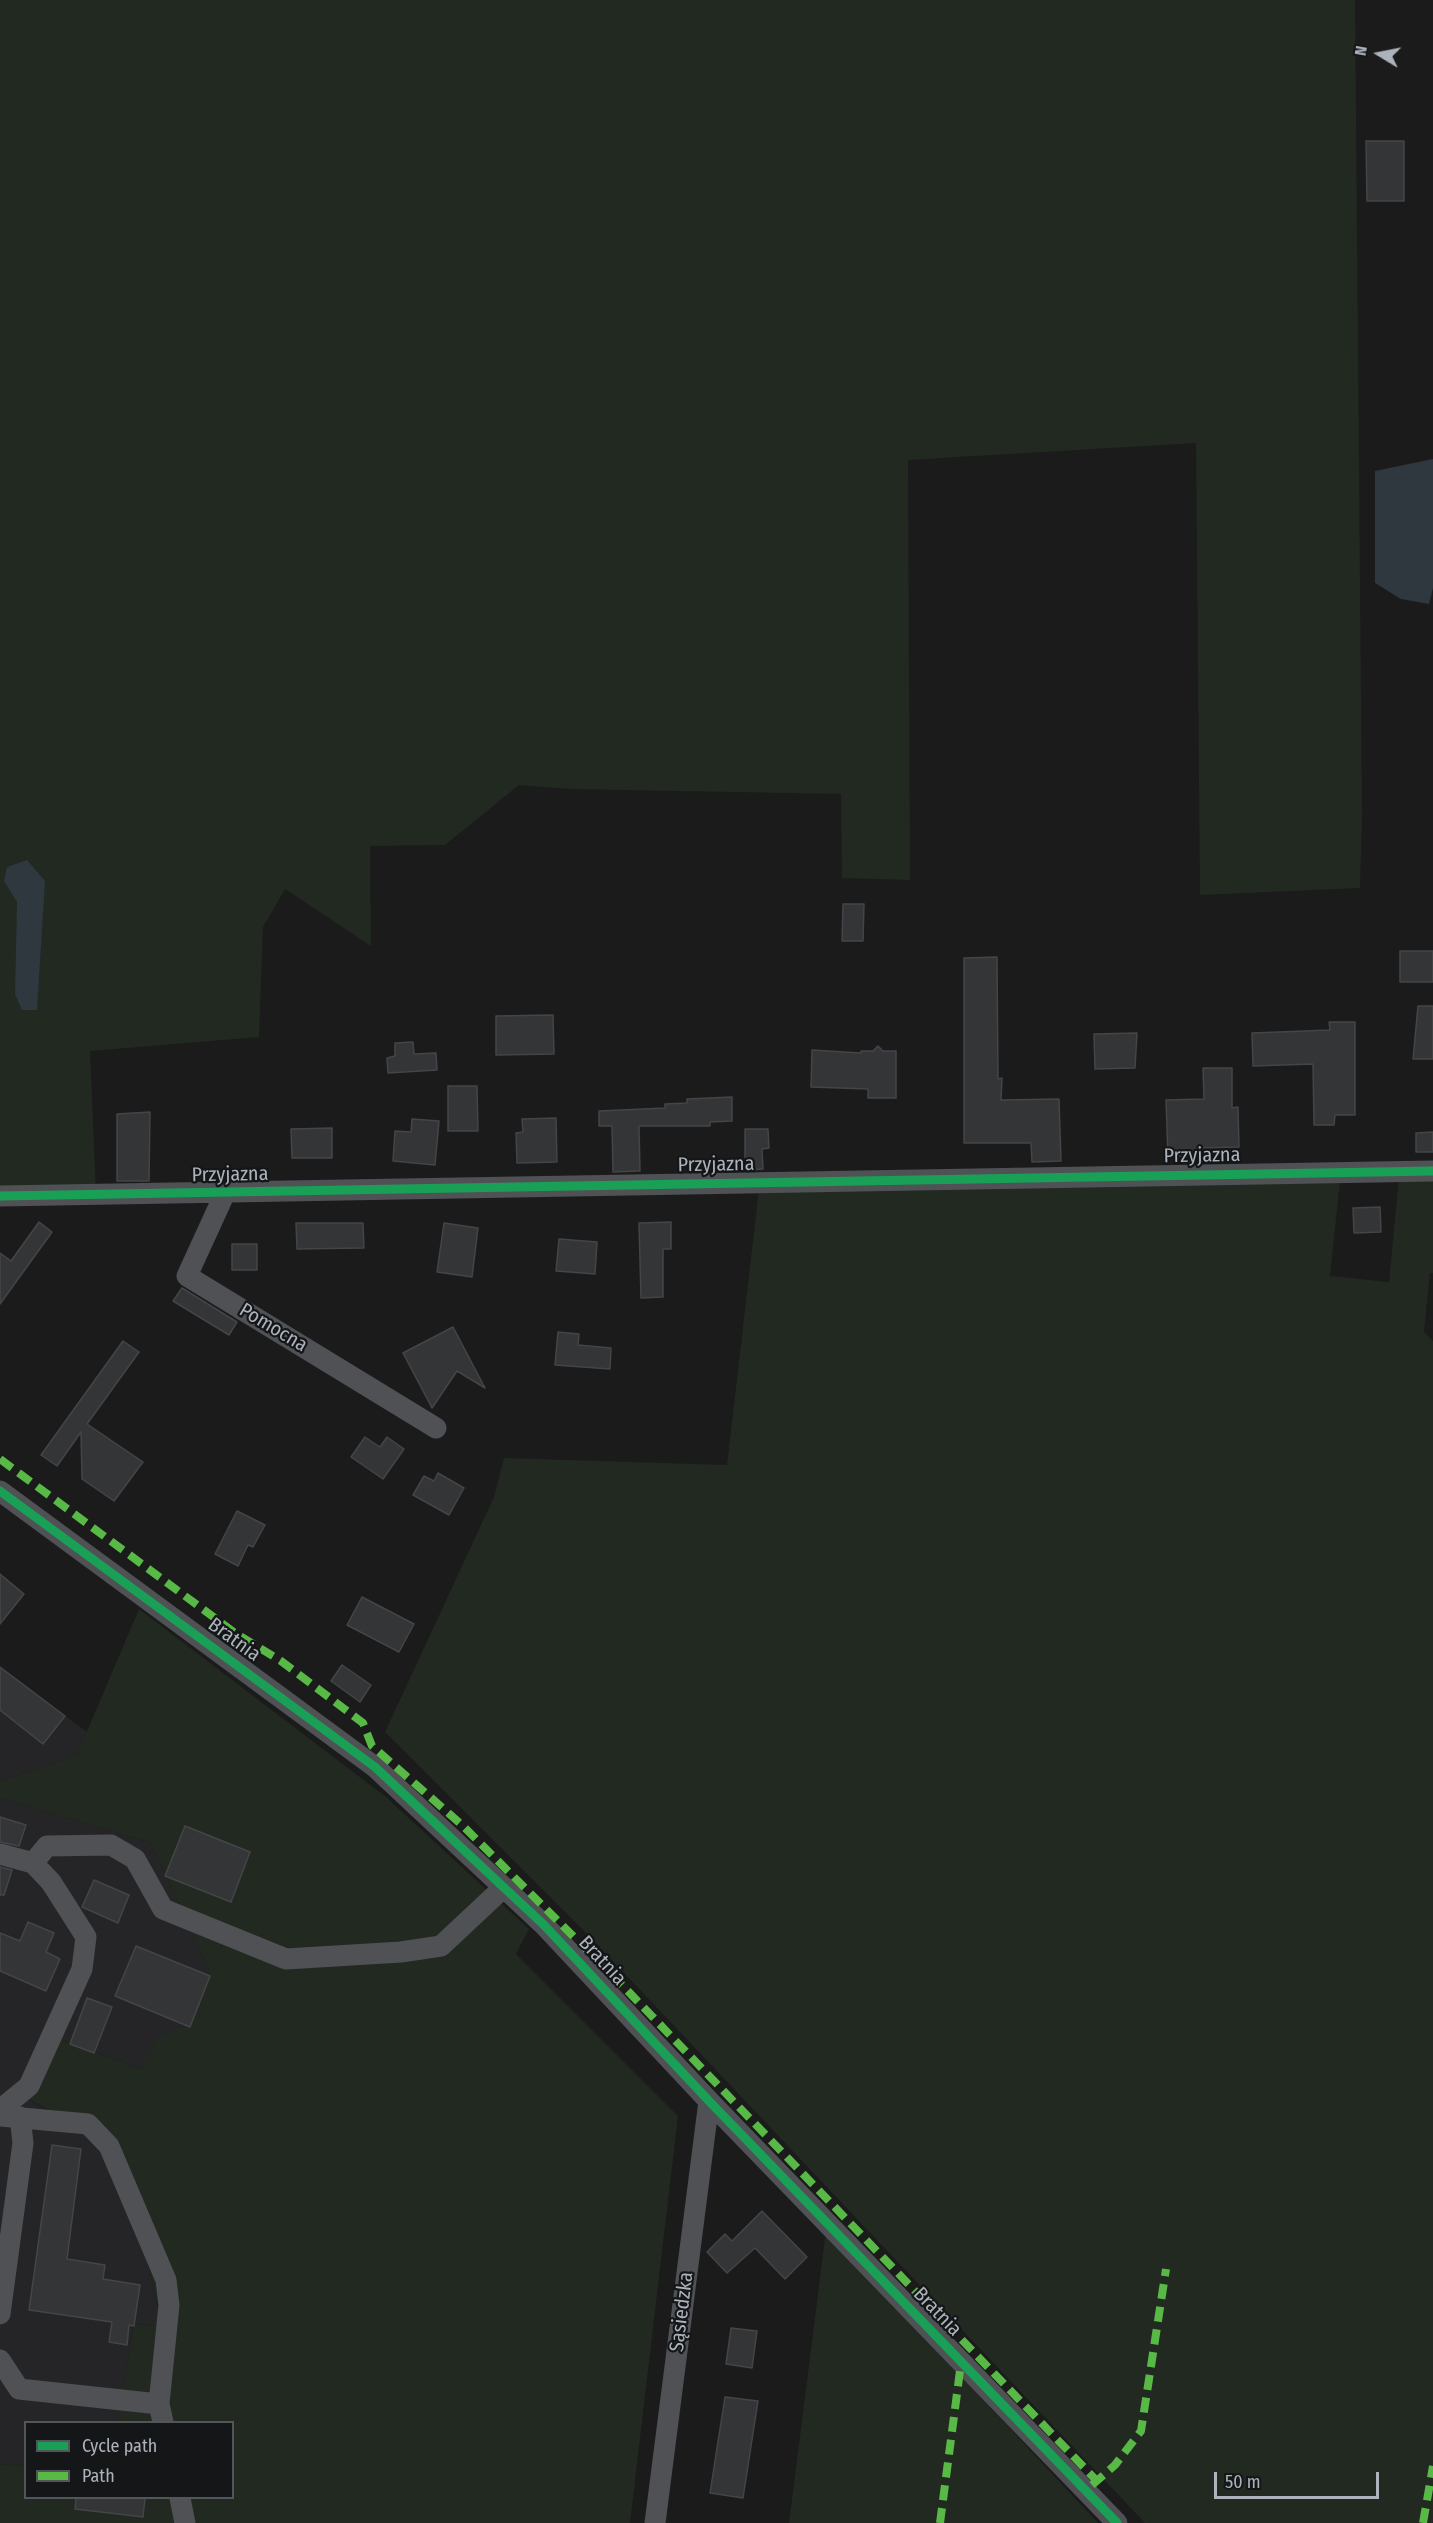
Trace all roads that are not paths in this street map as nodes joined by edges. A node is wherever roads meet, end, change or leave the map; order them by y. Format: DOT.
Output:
graph roads {
  1 [pos="1433,1171"];
  2 [pos="225,1193"];
  3 [pos="0,1196"];
  4 [pos="436,1428"];
  5 [pos="0,1491"];
  6 [pos="0,1854"];
  7 [pos="33,1863"];
  8 [pos="504,1887"];
  9 [pos="709,2102"];
  10 [pos="7,2114"];
  11 [pos="0,2314"];
  12 [pos="0,2360"];
  13 [pos="161,2413"];
  14 [pos="180,2499"];
  15 [pos="185,2523"];
  16 [pos="655,2523"];
  17 [pos="1117,2523"];
  1 -- 2 [label="street, Przyjazna"];
  2 -- 3 [label="street, Przyjazna"];
  2 -- 4 [label="street, Pomocna"];
  5 -- 8 [label="street, Bratnia"];
  6 -- 7 [label="street"];
  7 -- 8 [label="street"];
  7 -- 10 [label="street"];
  8 -- 9 [label="street, Bratnia"];
  9 -- 16 [label="street, Sąsiedzka"];
  9 -- 17 [label="street, Bratnia"];
  10 -- 11 [label="street"];
  10 -- 13 [label="street"];
  12 -- 13 [label="street"];
  14 -- 15 [label="street"];
}
